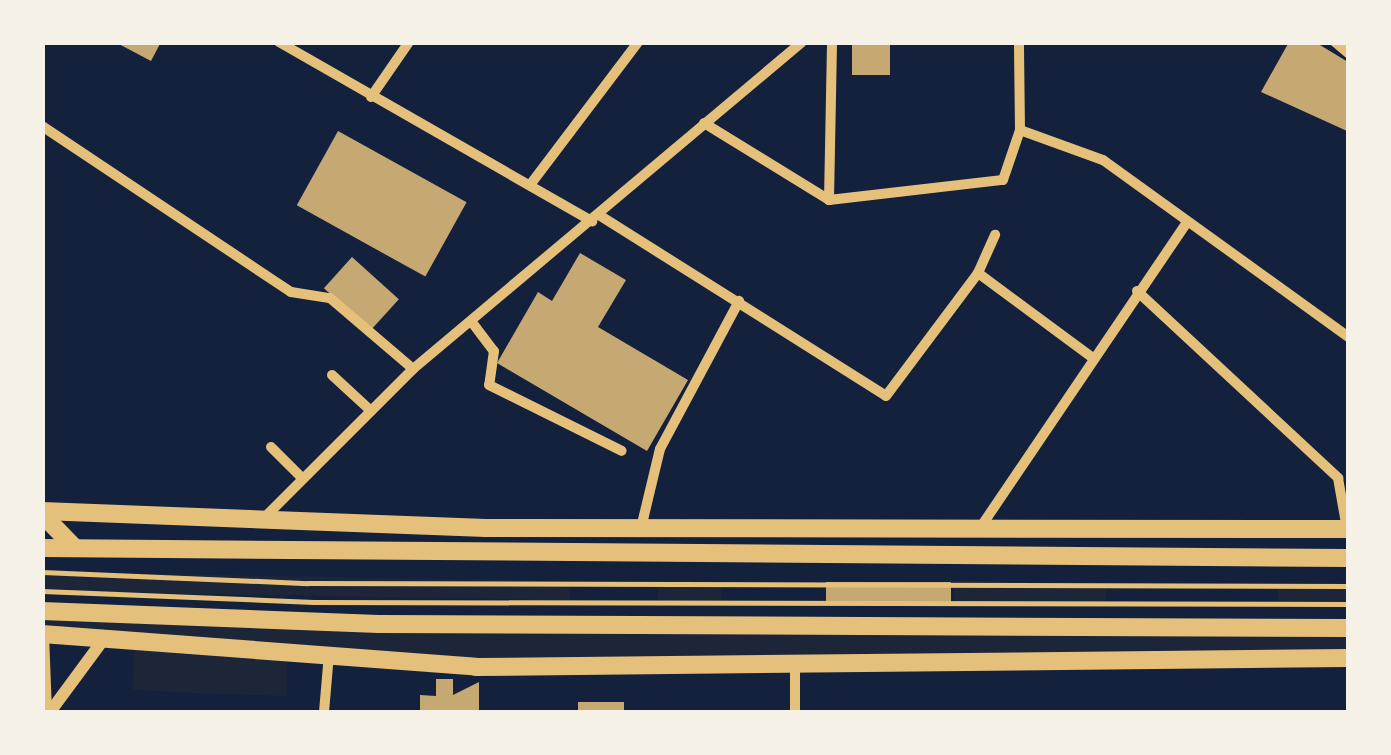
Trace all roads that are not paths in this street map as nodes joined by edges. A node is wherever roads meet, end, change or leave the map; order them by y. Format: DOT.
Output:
graph roads {
  1 [pos="279,42"];
  2 [pos="409,42"];
  3 [pos="638,42"];
  4 [pos="802,42"];
  5 [pos="832,42"];
  6 [pos="1019,42"];
  7 [pos="1335,42"];
  8 [pos="1348,53"];
  9 [pos="371,97"];
  10 [pos="704,123"];
  11 [pos="42,126"];
  12 [pos="1020,130"];
  13 [pos="530,185"];
  14 [pos="829,200"];
  15 [pos="596,218"];
  16 [pos="1186,224"];
  17 [pos="995,235"];
  18 [pos="978,273"];
  19 [pos="1136,291"];
  20 [pos="739,300"];
  21 [pos="471,321"];
  22 [pos="1348,337"];
  23 [pos="1093,358"];
  24 [pos="413,369"];
  25 [pos="332,374"];
  26 [pos="371,411"];
  27 [pos="271,446"];
  28 [pos="622,452"];
  29 [pos="303,478"];
  30 [pos="42,512"];
  31 [pos="259,523"];
  32 [pos="640,528"];
  33 [pos="807,528"];
  34 [pos="980,528"];
  35 [pos="1348,530"];
  36 [pos="42,548"];
  37 [pos="75,548"];
  38 [pos="786,557"];
  39 [pos="1348,558"];
  40 [pos="42,572"];
  41 [pos="1348,586"];
  42 [pos="42,591"];
  43 [pos="1348,604"];
  44 [pos="42,611"];
  45 [pos="1348,628"];
  46 [pos="43,634"];
  47 [pos="102,640"];
  48 [pos="330,654"];
  49 [pos="1348,658"];
  50 [pos="795,664"];
  51 [pos="48,712"];
  52 [pos="324,712"];
  53 [pos="795,712"];
  1 -- 9 [label="street"];
  2 -- 9 [label="street"];
  3 -- 13 [label="street"];
  4 -- 10 [label="street"];
  5 -- 14 [label="street"];
  6 -- 12 [label="street"];
  7 -- 8 [label="street"];
  9 -- 13 [label="street"];
  10 -- 14 [label="street"];
  10 -- 15 [label="street"];
  11 -- 24 [label="street"];
  12 -- 14 [label="street"];
  12 -- 16 [label="street"];
  13 -- 15 [label="street"];
  15 -- 20 [label="street"];
  15 -- 21 [label="street"];
  16 -- 19 [label="street"];
  16 -- 22 [label="street"];
  17 -- 18 [label="street"];
  18 -- 20 [label="street"];
  18 -- 23 [label="street"];
  19 -- 23 [label="street"];
  19 -- 35 [label="street"];
  20 -- 32 [label="street"];
  21 -- 24 [label="street"];
  21 -- 28 [label="street"];
  23 -- 34 [label="street"];
  24 -- 26 [label="street"];
  25 -- 26 [label="street"];
  26 -- 29 [label="street"];
  27 -- 29 [label="street"];
  29 -- 31 [label="street"];
  30 -- 31 [label="main road"];
  30 -- 37 [label="main road"];
  31 -- 32 [label="main road"];
  32 -- 33 [label="main road"];
  33 -- 34 [label="main road"];
  33 -- 38 [label="main road"];
  34 -- 35 [label="main road"];
  36 -- 37 [label="main road"];
  37 -- 38 [label="main road"];
  38 -- 39 [label="main road"];
  40 -- 41 [label="lane"];
  42 -- 43 [label="lane"];
  44 -- 45 [label="main road"];
  46 -- 47 [label="main road"];
  46 -- 51 [label="street"];
  47 -- 48 [label="main road"];
  47 -- 51 [label="street"];
  48 -- 50 [label="main road"];
  48 -- 52 [label="street"];
  49 -- 50 [label="main road"];
  50 -- 53 [label="street"];
}
